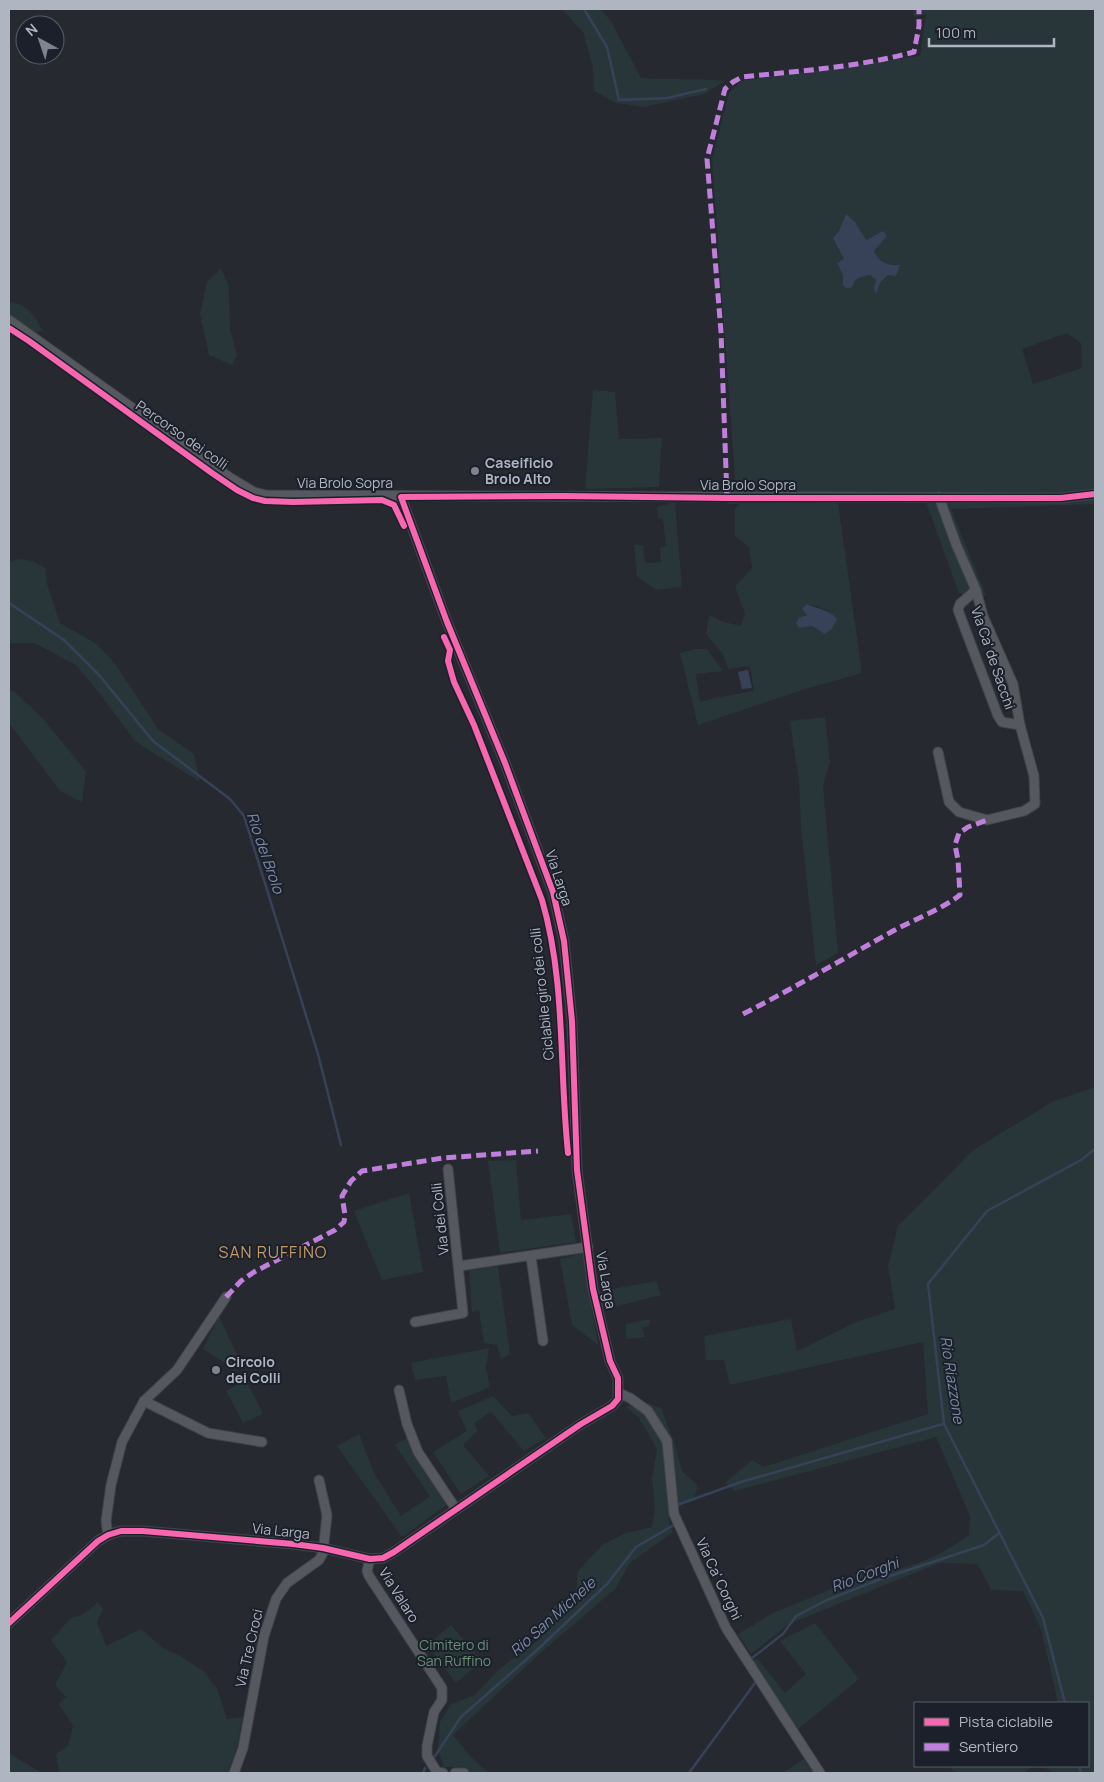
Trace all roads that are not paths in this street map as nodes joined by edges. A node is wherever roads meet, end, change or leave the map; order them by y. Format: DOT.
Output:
graph roads {
  1 [pos="9,320"];
  2 [pos="1095,494"];
  3 [pos="401,497"];
  4 [pos="939,498"];
  5 [pos="976,590"];
  6 [pos="1020,725"];
  7 [pos="938,752"];
  8 [pos="448,1169"];
  9 [pos="588,1247"];
  10 [pos="532,1257"];
  11 [pos="459,1266"];
  12 [pos="226,1297"];
  13 [pos="415,1322"];
  14 [pos="543,1341"];
  15 [pos="399,1390"];
  16 [pos="619,1393"];
  17 [pos="144,1401"];
  18 [pos="262,1442"];
  19 [pos="319,1480"];
  20 [pos="456,1509"];
  21 [pos="108,1534"];
  22 [pos="324,1548"];
  23 [pos="370,1559"];
  24 [pos="9,1623"];
  25 [pos="234,1773"];
  26 [pos="444,1773"];
  27 [pos="454,1773"];
  28 [pos="464,1773"];
  29 [pos="820,1773"];
  1 -- 3 [label="street, Via Brolo Sopra"];
  2 -- 4 [label="street, Via Brolo Sopra"];
  3 -- 4 [label="street, Via Brolo Sopra"];
  3 -- 9 [label="street, Via Larga"];
  4 -- 5 [label="street, Via Ca' de Sacchi"];
  5 -- 6 [label="street, Via Ca' de Sacchi"];
  5 -- 6 [label="street, Via Ca' de Sacchi"];
  6 -- 7 [label="street, Via Ca' de Sacchi"];
  8 -- 11 [label="street, Via dei Colli"];
  9 -- 10 [label="street, Via dei Colli"];
  9 -- 16 [label="street, Via Larga"];
  10 -- 11 [label="street, Via dei Colli"];
  10 -- 14 [label="street"];
  11 -- 13 [label="street, Via dei Colli"];
  12 -- 17 [label="street"];
  15 -- 20 [label="street"];
  16 -- 20 [label="street, Via Larga"];
  16 -- 29 [label="street, Via Ca' Corghi"];
  17 -- 18 [label="street"];
  17 -- 21 [label="street"];
  19 -- 22 [label="street"];
  20 -- 23 [label="street, Via Larga"];
  21 -- 22 [label="street, Via Larga"];
  21 -- 24 [label="street"];
  22 -- 23 [label="street, Via Larga"];
  22 -- 25 [label="street, Via Tre Croci"];
  23 -- 26 [label="street, Via Valaro"];
  27 -- 28 [label="street"];
}
